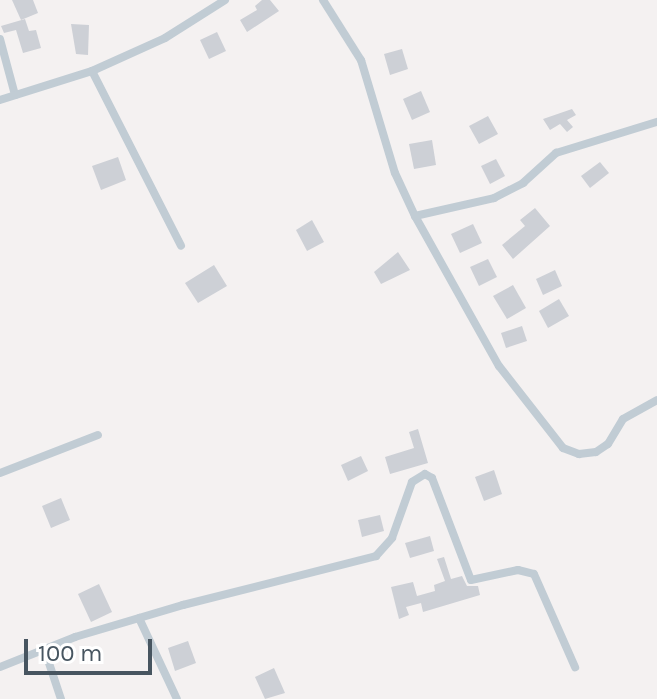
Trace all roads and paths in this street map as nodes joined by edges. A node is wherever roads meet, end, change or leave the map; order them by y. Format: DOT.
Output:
graph roads {
  1 [pos="225,0"];
  2 [pos="323,0"];
  3 [pos="0,39"];
  4 [pos="92,71"];
  5 [pos="15,95"];
  6 [pos="0,100"];
  7 [pos="657,122"];
  8 [pos="415,216"];
  9 [pos="181,246"];
  10 [pos="657,400"];
  11 [pos="98,435"];
  12 [pos="0,473"];
  13 [pos="139,618"];
  14 [pos="44,648"];
  15 [pos="0,667"];
  16 [pos="575,667"];
  17 [pos="61,699"];
  18 [pos="177,699"];
  1 -- 4 [label="street"];
  2 -- 8 [label="street"];
  3 -- 5 [label="street"];
  4 -- 5 [label="street"];
  4 -- 9 [label="street"];
  5 -- 6 [label="street"];
  7 -- 8 [label="street"];
  8 -- 10 [label="street"];
  11 -- 12 [label="street"];
  13 -- 14 [label="street"];
  13 -- 16 [label="street"];
  13 -- 18 [label="street"];
  14 -- 15 [label="street"];
  14 -- 17 [label="street"];
}
